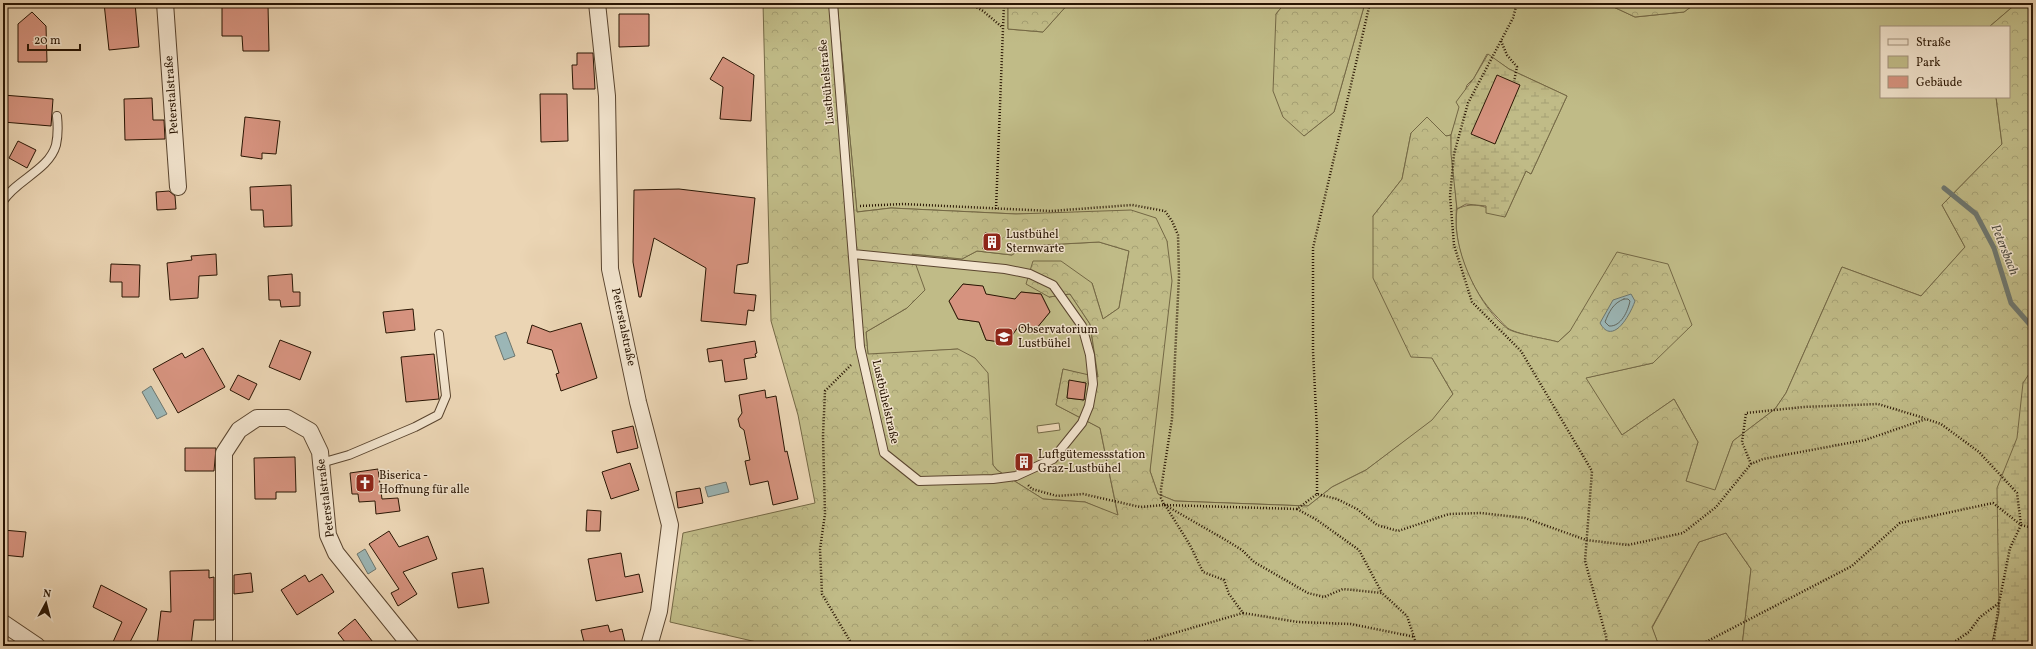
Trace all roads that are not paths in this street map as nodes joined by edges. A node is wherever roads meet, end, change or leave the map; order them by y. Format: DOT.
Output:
graph roads {
  1 [pos="165,3"];
  2 [pos="597,3"];
  3 [pos="833,3"];
  4 [pos="57,116"];
  5 [pos="178,187"];
  6 [pos="3,201"];
  7 [pos="853,254"];
  8 [pos="438,334"];
  9 [pos="321,463"];
  10 [pos="3,623"];
  11 [pos="37,646"];
  12 [pos="224,646"];
  13 [pos="410,646"];
  14 [pos="649,646"];
  1 -- 5 [label="street, Peterstalstraße"];
  2 -- 14 [label="street, Peterstalstraße"];
  3 -- 7 [label="lane, Lustbühelstraße"];
  4 -- 6 [label="lane"];
  7 -- 7 [label="lane, Lustbühelstraße"];
  8 -- 9 [label="lane"];
  9 -- 12 [label="street, Peterstalstraße"];
  9 -- 13 [label="street, Peterstalstraße"];
  10 -- 11 [label="street"];
}
